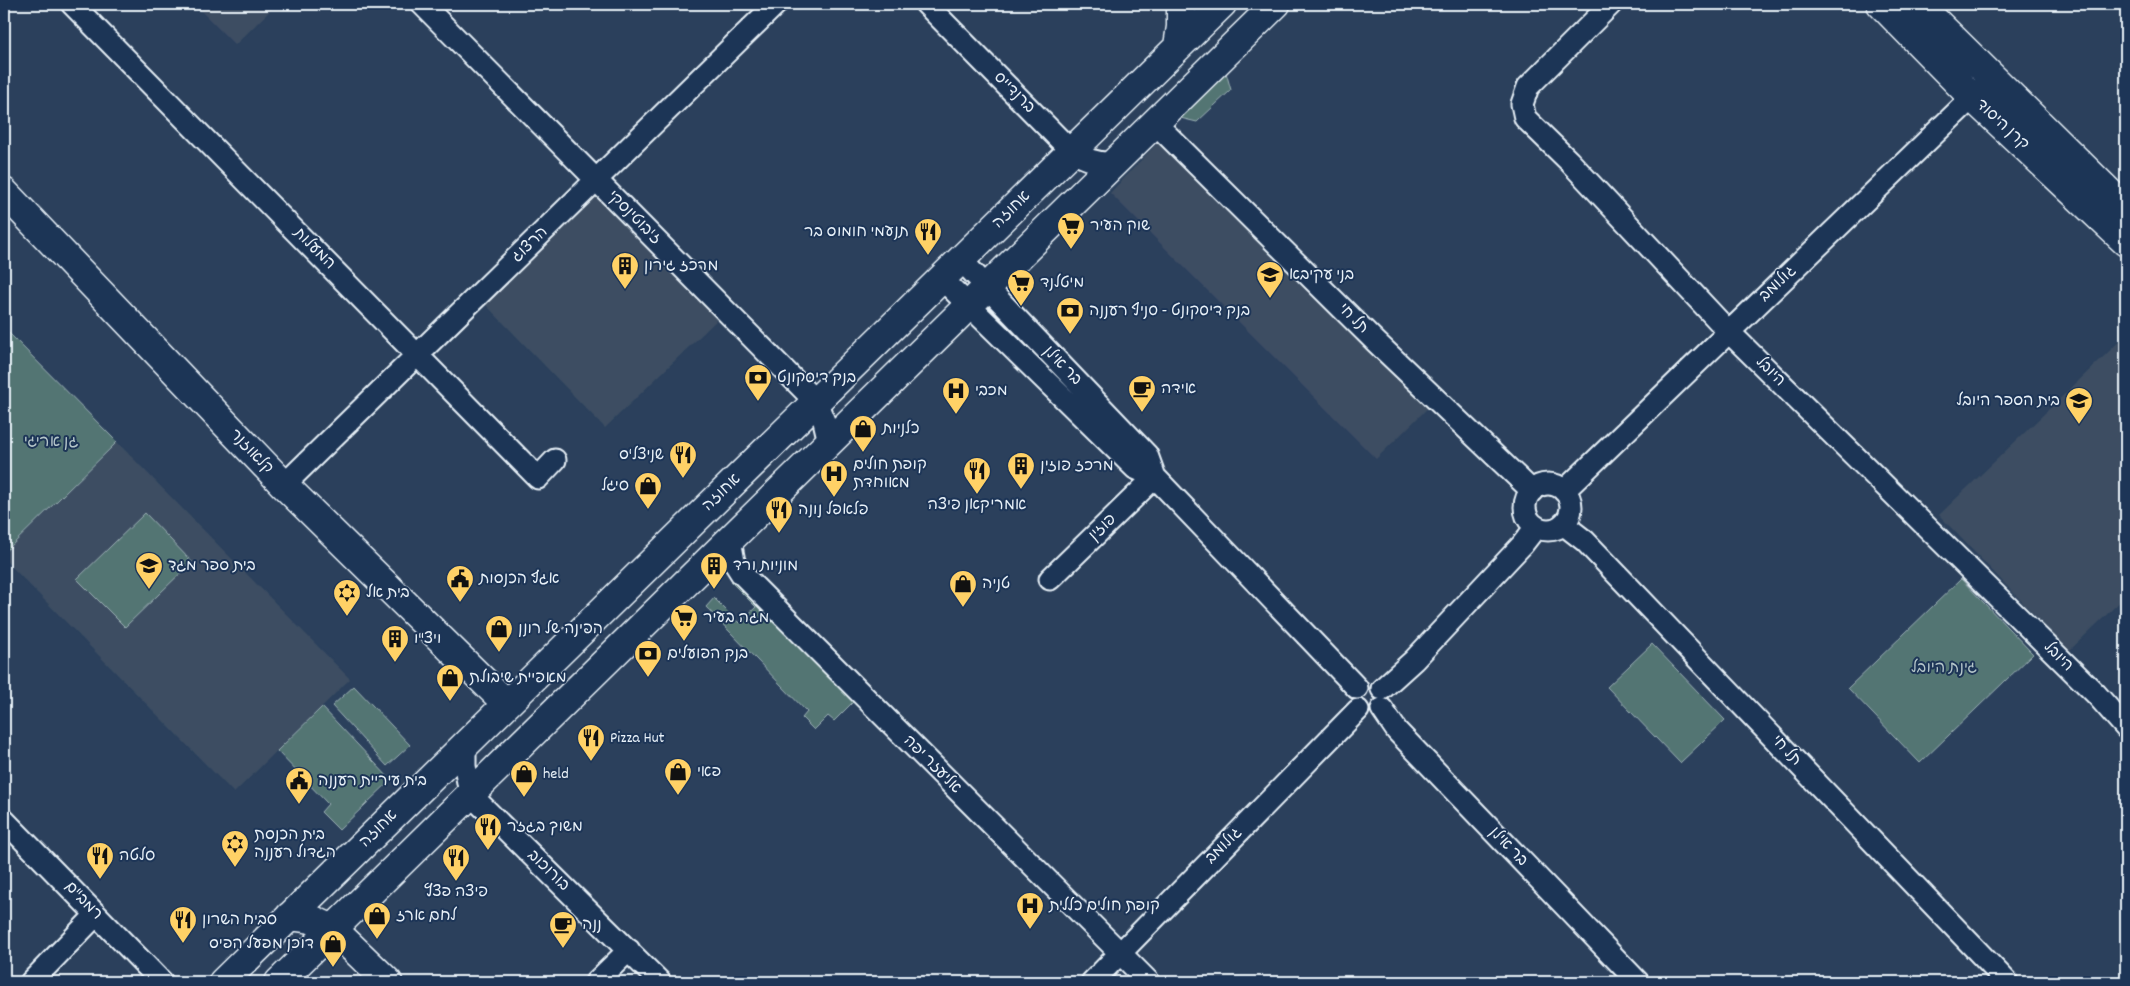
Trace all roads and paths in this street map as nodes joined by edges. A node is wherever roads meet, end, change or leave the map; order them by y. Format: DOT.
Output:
graph roads {
  1 [pos="72,4"];
  2 [pos="422,4"];
  3 [pos="776,4"];
  4 [pos="926,4"];
  5 [pos="1181,4"];
  6 [pos="1276,4"];
  7 [pos="1611,4"];
  8 [pos="1881,4"];
  9 [pos="1918,4"];
  10 [pos="1215,7"];
  11 [pos="1243,36"];
  12 [pos="1178,46"];
  13 [pos="1994,78"];
  14 [pos="1972,97"];
  15 [pos="1155,123"];
  16 [pos="1071,151"];
  17 [pos="1113,164"];
  18 [pos="596,180"];
  19 [pos="4,192"];
  20 [pos="2126,209"];
  21 [pos="2126,242"];
  22 [pos="960,260"];
  23 [pos="942,279"];
  24 [pos="976,296"];
  25 [pos="1729,332"];
  26 [pos="418,354"];
  27 [pos="816,402"];
  28 [pos="829,442"];
  29 [pos="555,460"];
  30 [pos="1155,477"];
  31 [pos="284,486"];
  32 [pos="1532,491"];
  33 [pos="1564,491"];
  34 [pos="1563,524"];
  35 [pos="1536,528"];
  36 [pos="730,540"];
  37 [pos="1050,579"];
  38 [pos="1357,688"];
  39 [pos="1382,699"];
  40 [pos="507,704"];
  41 [pos="1358,710"];
  42 [pos="2126,728"];
  43 [pos="465,745"];
  44 [pos="470,794"];
  45 [pos="4,820"];
  46 [pos="96,915"];
  47 [pos="290,916"];
  48 [pos="344,930"];
  49 [pos="629,950"];
  50 [pos="1120,952"];
  51 [pos="31,982"];
  52 [pos="162,982"];
  53 [pos="222,982"];
  54 [pos="278,982"];
  55 [pos="388,982"];
  56 [pos="596,982"];
  57 [pos="660,982"];
  58 [pos="1092,982"];
  59 [pos="1149,982"];
  60 [pos="1638,982"];
  61 [pos="2007,982"];
  1 -- 26 [label="street, המעלות"];
  2 -- 18 [label="street, ז'בוטינסקי"];
  3 -- 18 [label="street, הרצוג"];
  4 -- 16 [label="street, ברנדייס"];
  5 -- 12 [label="main road"];
  6 -- 11 [label="main road"];
  7 -- 25 [label="street, היובל"];
  8 -- 14 [label="main road, קרן היסוד"];
  9 -- 13 [label="main road, קרן היסוד"];
  10 -- 11 [label="main road"];
  10 -- 12 [label="main road, אחוזה"];
  11 -- 15 [label="main road"];
  12 -- 16 [label="main road, אחוזה"];
  13 -- 14 [label="street, גולומב"];
  13 -- 20 [label="main road, קרן היסוד"];
  14 -- 21 [label="main road, קרן היסוד"];
  14 -- 25 [label="street, גולומב"];
  15 -- 17 [label="main road"];
  15 -- 32 [label="street, תל חי"];
  16 -- 17 [label="street, ברנדייס"];
  16 -- 22 [label="main road, אחוזה"];
  17 -- 24 [label="main road"];
  18 -- 26 [label="street, הרצוג"];
  18 -- 27 [label="street, ז'בוטינסקי"];
  19 -- 31 [label="main road, קלאוזנר"];
  22 -- 23 [label="main road, אחוזה"];
  22 -- 24 [label="street, בר אילן"];
  23 -- 24 [label="street, בר אילן"];
  23 -- 27 [label="main road, אחוזה"];
  24 -- 28 [label="main road"];
  24 -- 30 [label="street, בר אילן"];
  25 -- 33 [label="street, גולומב"];
  25 -- 42 [label="street, היובל"];
  26 -- 29 [label="street, המעלות"];
  26 -- 31 [label="street, הרצוג"];
  27 -- 28 [label="street, ז'בוטינסקי"];
  27 -- 40 [label="main road, אחוזה"];
  28 -- 36 [label="main road"];
  30 -- 37 [label="street, פוזין"];
  30 -- 38 [label="street, בר אילן"];
  31 -- 40 [label="main road, קלאוזנר"];
  32 -- 33 [label="street"];
  32 -- 35 [label="street"];
  33 -- 34 [label="street"];
  34 -- 35 [label="street"];
  34 -- 61 [label="street, תל חי"];
  35 -- 39 [label="street"];
  36 -- 44 [label="main road"];
  36 -- 50 [label="street, אליעזר יפה"];
  38 -- 39 [label="street"];
  38 -- 41 [label="street"];
  39 -- 41 [label="street"];
  39 -- 60 [label="street, בר אילן"];
  40 -- 43 [label="main road, אחוזה"];
  41 -- 50 [label="street, גולומב"];
  43 -- 44 [label="street"];
  43 -- 47 [label="main road, אחוזה"];
  44 -- 48 [label="main road"];
  44 -- 49 [label="street, בורוכוב"];
  45 -- 46 [label="street, רמב\"ם"];
  46 -- 51 [label="street"];
  46 -- 52 [label="street, רמב\"ם"];
  47 -- 48 [label="main road"];
  47 -- 53 [label="main road, אחוזה"];
  48 -- 54 [label="main road"];
  48 -- 55 [label="main road"];
  49 -- 56 [label="street"];
  49 -- 57 [label="street, בורוכוב"];
  50 -- 58 [label="street, גולומב"];
  50 -- 59 [label="street, אליעזר יפה"];
}
